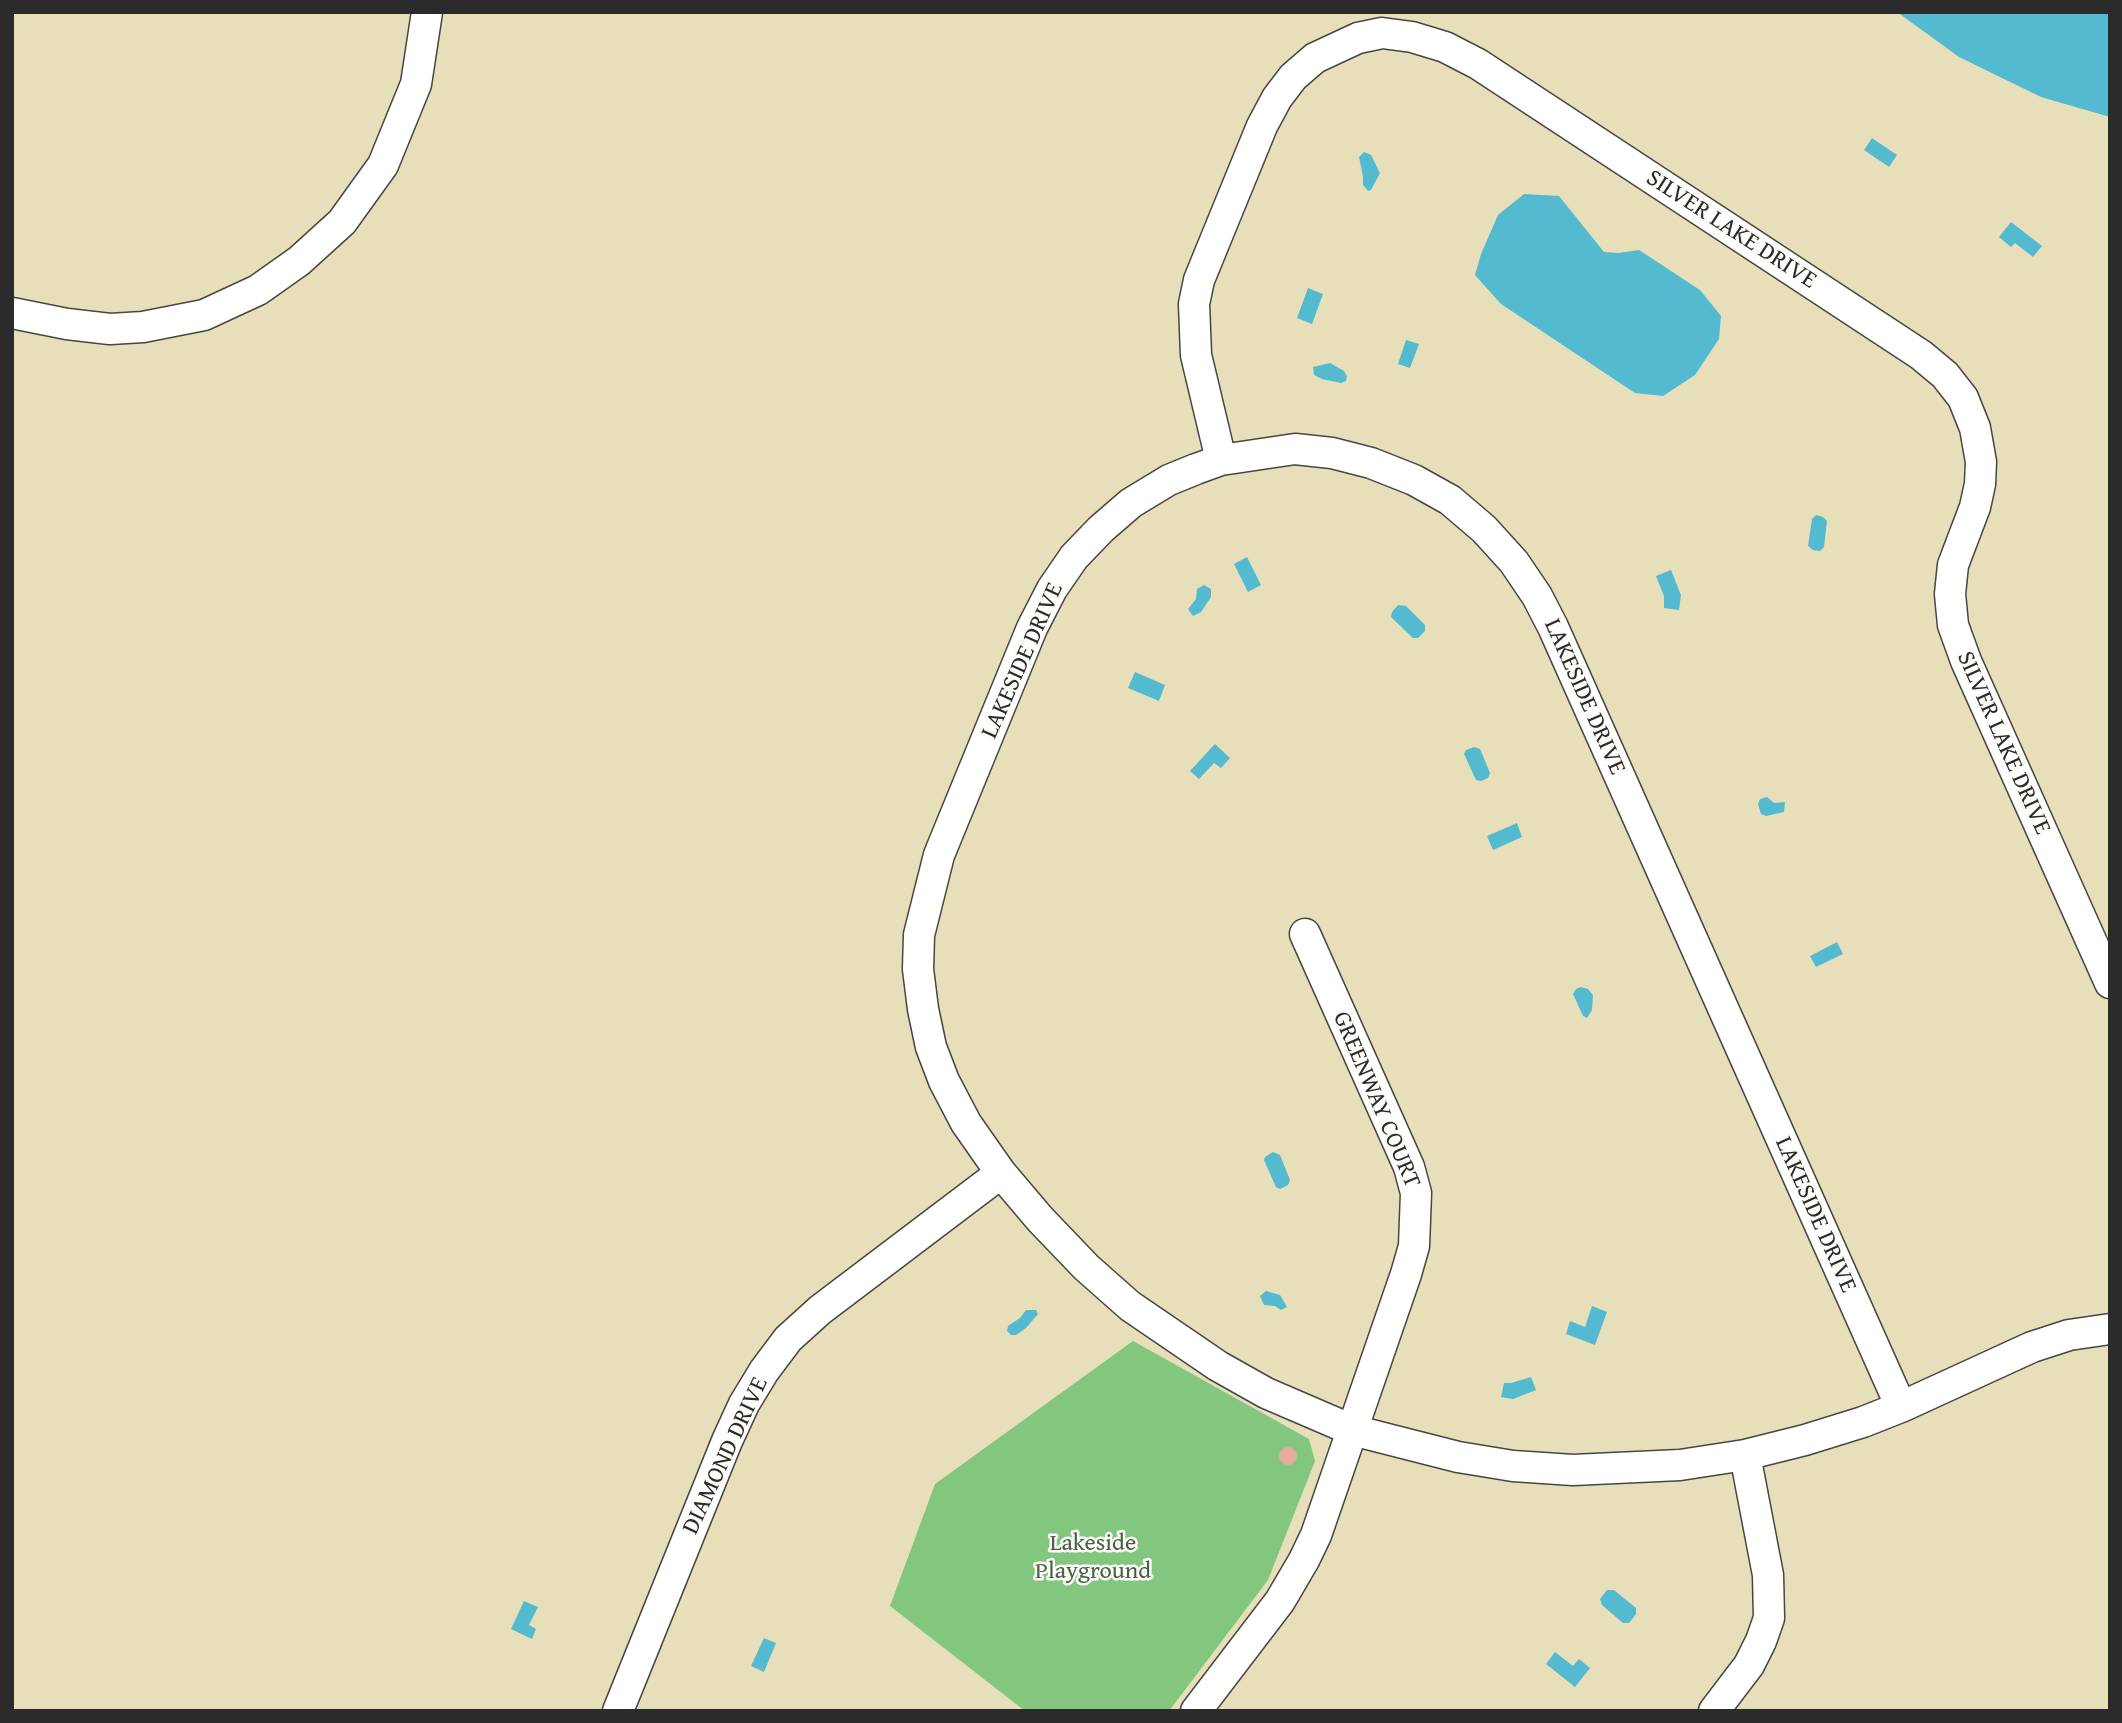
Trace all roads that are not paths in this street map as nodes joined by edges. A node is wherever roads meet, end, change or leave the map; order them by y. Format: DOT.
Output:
graph roads {
  1 [pos="427,12"];
  2 [pos="12,313"];
  3 [pos="1222,460"];
  4 [pos="1305,934"];
  5 [pos="2110,983"];
  6 [pos="1001,1173"];
  7 [pos="2110,1329"];
  8 [pos="1901,1407"];
  9 [pos="1352,1430"];
  10 [pos="1745,1455"];
  11 [pos="618,1711"];
  12 [pos="1196,1711"];
  13 [pos="1714,1711"];
  1 -- 2 [label="street"];
  3 -- 5 [label="street, SILVER LAKE DRIVE"];
  3 -- 6 [label="street, LAKESIDE DRIVE"];
  3 -- 8 [label="street, LAKESIDE DRIVE"];
  4 -- 9 [label="street, GREENWAY COURT"];
  6 -- 9 [label="street, LAKESIDE DRIVE"];
  6 -- 11 [label="street, DIAMOND DRIVE"];
  7 -- 8 [label="street, LAKESIDE DRIVE"];
  8 -- 10 [label="street, LAKESIDE DRIVE"];
  9 -- 10 [label="street, LAKESIDE DRIVE"];
  9 -- 12 [label="street, GREENWAY COURT"];
  10 -- 13 [label="street"];
}
